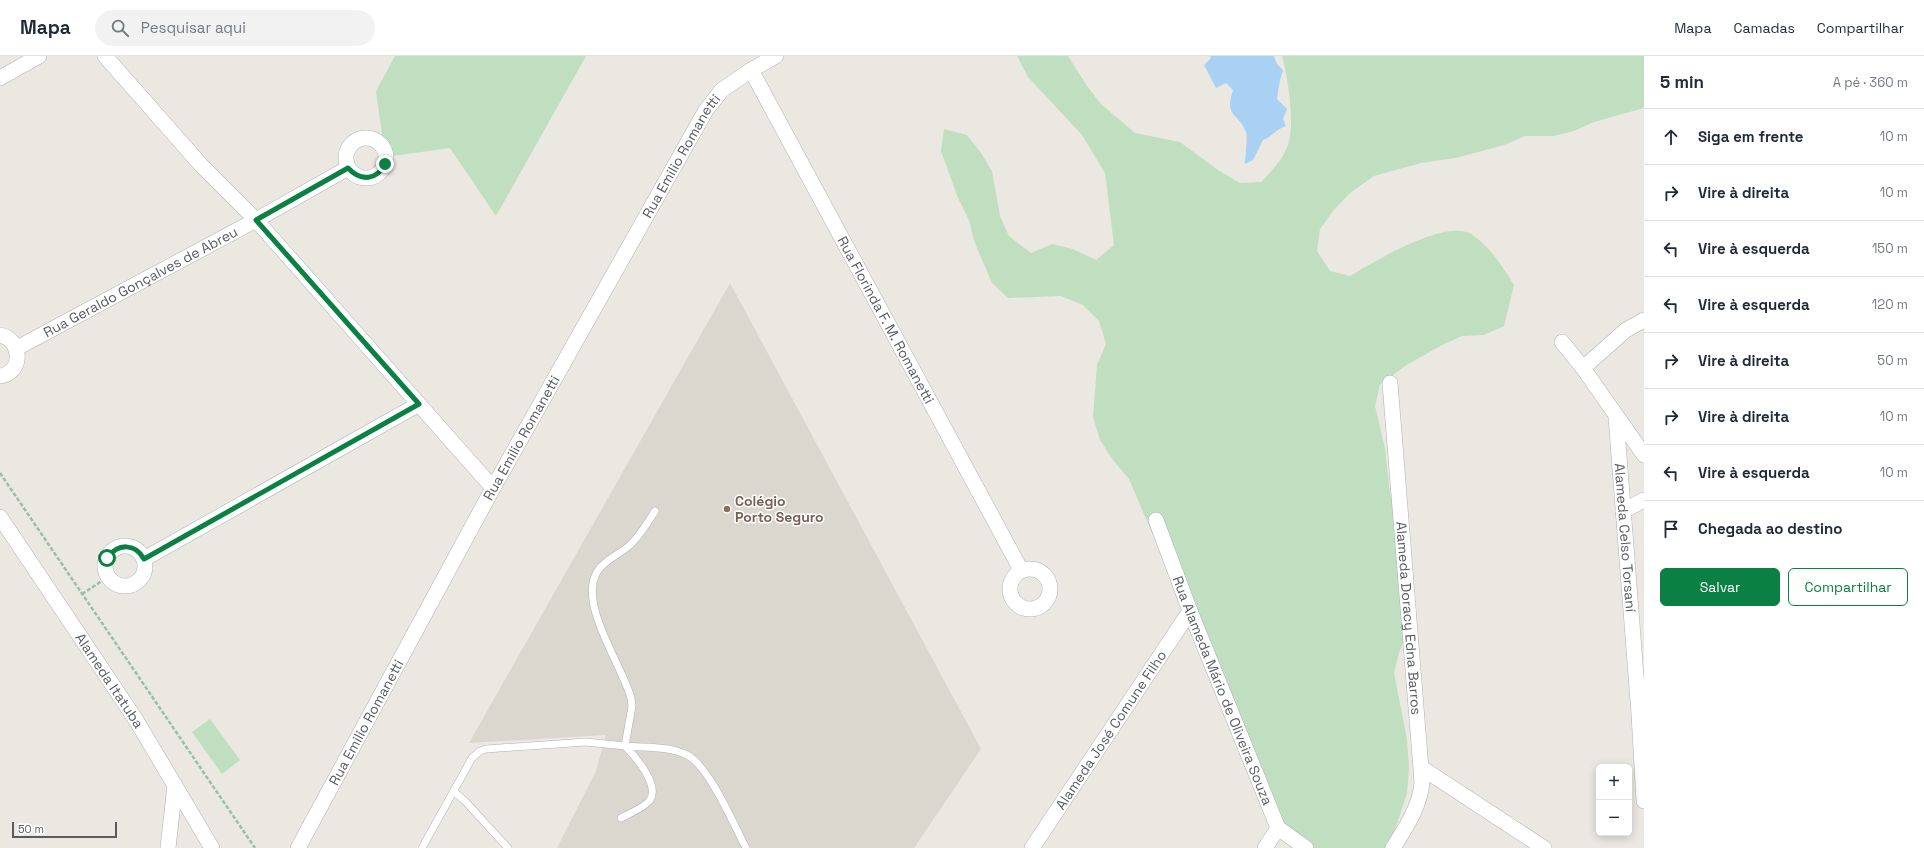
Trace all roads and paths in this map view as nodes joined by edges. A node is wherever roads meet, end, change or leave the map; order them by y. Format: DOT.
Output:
graph roads {
  1 [pos="39,56"];
  2 [pos="105,56"];
  3 [pos="776,56"];
  4 [pos="751,70"];
  5 [pos="0,78"];
  6 [pos="348,168"];
  7 [pos="256,220"];
  8 [pos="1644,320"];
  9 [pos="0,336"];
  10 [pos="1562,342"];
  11 [pos="17,348"];
  12 [pos="1583,368"];
  13 [pos="0,376"];
  14 [pos="1390,382"];
  15 [pos="419,404"];
  16 [pos="1616,417"];
  17 [pos="1644,455"];
  18 [pos="0,473"];
  19 [pos="493,488"];
  20 [pos="1644,500"];
  21 [pos="655,511"];
  22 [pos="1623,511"];
  23 [pos="0,517"];
  24 [pos="1156,520"];
  25 [pos="144,559"];
  26 [pos="1021,570"];
  27 [pos="108,577"];
  28 [pos="82,594"];
  29 [pos="1190,611"];
  30 [pos="1639,657"];
  31 [pos="625,746"];
  32 [pos="1643,761"];
  33 [pos="1422,768"];
  34 [pos="175,785"];
  35 [pos="454,792"];
  36 [pos="1644,801"];
  37 [pos="621,818"];
  38 [pos="1278,828"];
  39 [pos="168,848"];
  40 [pos="212,848"];
  41 [pos="255,848"];
  42 [pos="299,848"];
  43 [pos="423,848"];
  44 [pos="508,848"];
  45 [pos="746,848"];
  46 [pos="1032,848"];
  47 [pos="1265,848"];
  48 [pos="1306,848"];
  49 [pos="1393,848"];
  50 [pos="1544,848"];
  1 -- 5 [label="street"];
  2 -- 7 [label="street"];
  3 -- 4 [label="street, Rua Emilio Romanetti"];
  4 -- 19 [label="street, Rua Emilio Romanetti"];
  4 -- 26 [label="street, Rua Florinda F. M. Romanetti"];
  6 -- 7 [label="street, Rua Geraldo Gonçalves de Abreu"];
  7 -- 11 [label="street, Rua Geraldo Gonçalves de Abreu"];
  7 -- 15 [label="street"];
  8 -- 12 [label="street"];
  9 -- 11 [label="street"];
  10 -- 12 [label="street"];
  11 -- 13 [label="street"];
  12 -- 16 [label="street"];
  14 -- 33 [label="street, Alameda Doracy Edna Barros"];
  15 -- 19 [label="street"];
  15 -- 25 [label="street"];
  16 -- 17 [label="street"];
  16 -- 22 [label="street, Alameda Celso Torsaní"];
  18 -- 28 [label="path"];
  19 -- 42 [label="street, Rua Emilio Romanetti"];
  20 -- 22 [label="street"];
  21 -- 31 [label="lane"];
  22 -- 30 [label="street, Alameda Celso Torsaní"];
  23 -- 34 [label="street, Alameda Itatuba"];
  24 -- 29 [label="street, Rua Alameda Mário de Oliveira Souza"];
  25 -- 27 [label="street"];
  25 -- 27 [label="street"];
  27 -- 28 [label="path"];
  28 -- 41 [label="path"];
  29 -- 38 [label="street, Rua Alameda Mário de Oliveira Souza"];
  29 -- 46 [label="street, Alameda José Comune Filho"];
  30 -- 32 [label="street, Alameda Celso Torsaní"];
  31 -- 35 [label="lane"];
  31 -- 37 [label="lane"];
  31 -- 45 [label="lane"];
  32 -- 36 [label="street, Alameda Celso Torsaní"];
  33 -- 49 [label="street, Alameda Doracy Edna Barros"];
  33 -- 50 [label="street"];
  34 -- 39 [label="street"];
  34 -- 40 [label="street, Alameda Itatuba"];
  35 -- 43 [label="lane"];
  35 -- 44 [label="lane"];
  38 -- 47 [label="street"];
  38 -- 48 [label="street"];
}
